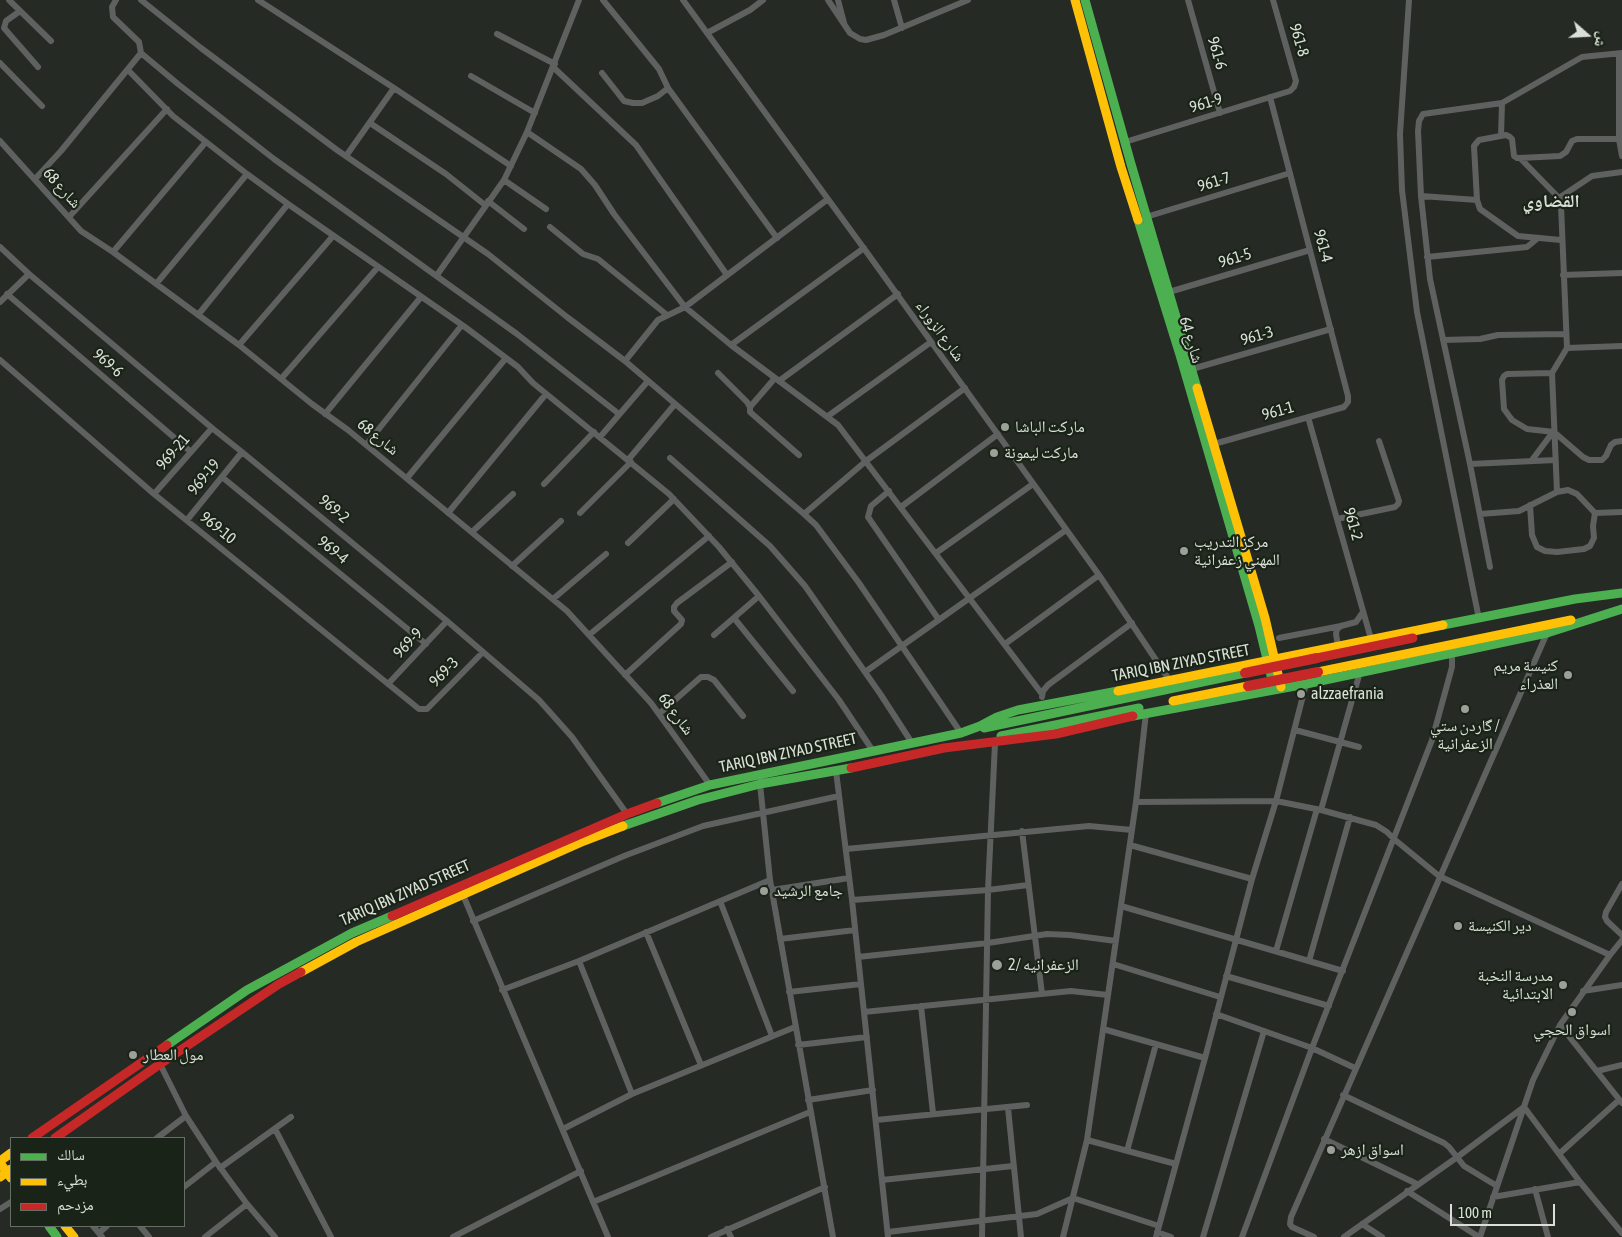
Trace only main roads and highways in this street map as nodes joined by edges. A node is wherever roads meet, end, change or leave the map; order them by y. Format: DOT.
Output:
graph roads {
  1 [pos="1075,0"];
  2 [pos="1085,0"];
  3 [pos="1622,594"];
  4 [pos="1621,610"];
  5 [pos="1271,660"];
  6 [pos="1278,689"];
  7 [pos="961,733"];
  8 [pos="944,748"];
  9 [pos="33,1137"];
  10 [pos="56,1137"];
  11 [pos="0,1162"];
  12 [pos="7,1174"];
  13 [pos="66,1227"];
  14 [pos="74,1237"];
  1 -- 5 [label="main road, شارع 64"];
  2 -- 5 [label="main road, شارع 64"];
  3 -- 5 [label="main road, TARIQ IBN ZIYAD STREET"];
  3 -- 7 [label="main road, bridge"];
  4 -- 6 [label="main road, TARIQ IBN ZIYAD STREET"];
  4 -- 8 [label="main road, bridge"];
  5 -- 6 [label="main road, شارع 64"];
  5 -- 7 [label="main road, TARIQ IBN ZIYAD STREET"];
  6 -- 8 [label="main road, TARIQ IBN ZIYAD STREET"];
  7 -- 9 [label="main road, TARIQ IBN ZIYAD STREET"];
  8 -- 10 [label="main road, TARIQ IBN ZIYAD STREET"];
  11 -- 12 [label="main road"];
  13 -- 14 [label="main road"];
}
